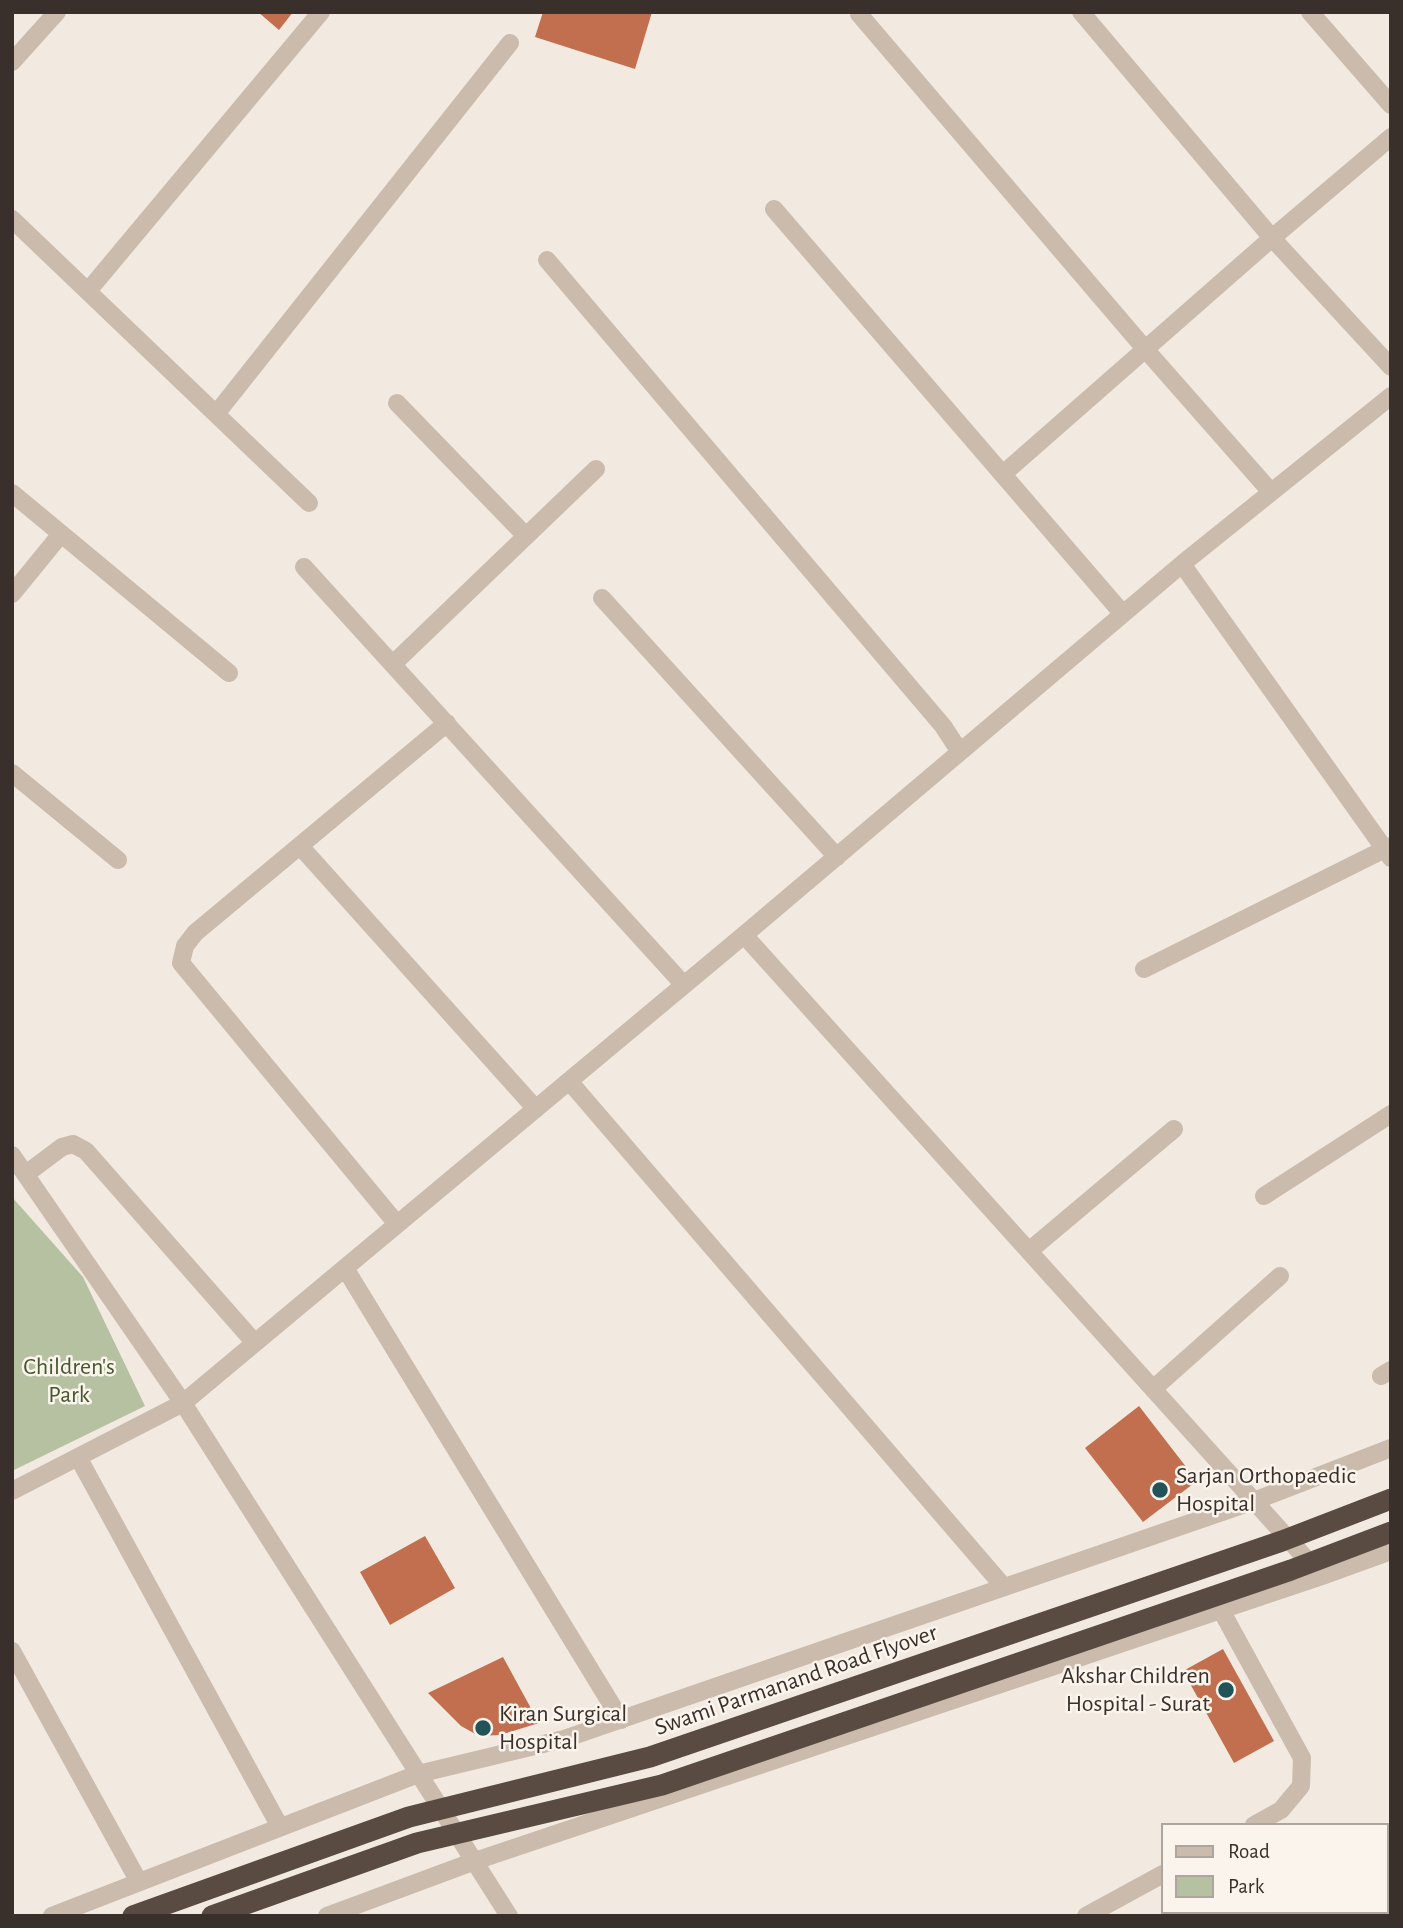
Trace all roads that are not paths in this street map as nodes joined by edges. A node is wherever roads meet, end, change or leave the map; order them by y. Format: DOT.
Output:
graph roads {
  1 [pos="57,12"];
  2 [pos="321,12"];
  3 [pos="1081,12"];
  4 [pos="1310,12"];
  5 [pos="859,14"];
  6 [pos="510,43"];
  7 [pos="12,62"];
  8 [pos="1391,105"];
  9 [pos="1391,137"];
  10 [pos="774,209"];
  11 [pos="12,219"];
  12 [pos="1272,238"];
  13 [pos="547,260"];
  14 [pos="88,291"];
  15 [pos="1146,350"];
  16 [pos="1391,367"];
  17 [pos="1391,396"];
  18 [pos="397,403"];
  19 [pos="216,414"];
  20 [pos="596,470"];
  21 [pos="1003,474"];
  22 [pos="1271,492"];
  23 [pos="12,493"];
  24 [pos="309,503"];
  25 [pos="61,534"];
  26 [pos="526,536"];
  27 [pos="1182,564"];
  28 [pos="304,567"];
  29 [pos="12,594"];
  30 [pos="602,598"];
  31 [pos="1123,614"];
  32 [pos="393,664"];
  33 [pos="229,673"];
  34 [pos="447,723"];
  35 [pos="960,752"];
  36 [pos="12,773"];
  37 [pos="300,846"];
  38 [pos="1389,851"];
  39 [pos="837,857"];
  40 [pos="118,860"];
  41 [pos="744,935"];
  42 [pos="1144,969"];
  43 [pos="684,985"];
  44 [pos="569,1081"];
  45 [pos="536,1109"];
  46 [pos="1391,1114"];
  47 [pos="1174,1129"];
  48 [pos="12,1155"];
  49 [pos="26,1174"];
  50 [pos="1264,1196"];
  51 [pos="397,1224"];
  52 [pos="1029,1251"];
  53 [pos="345,1268"];
  54 [pos="1280,1276"];
  55 [pos="255,1343"];
  56 [pos="1153,1389"];
  57 [pos="183,1403"];
  58 [pos="1391,1448"];
  59 [pos="78,1457"];
  60 [pos="12,1491"];
  61 [pos="1391,1499"];
  62 [pos="1254,1501"];
  63 [pos="1391,1532"];
  64 [pos="1391,1550"];
  65 [pos="1322,1576"];
  66 [pos="1004,1587"];
  67 [pos="1221,1611"];
  68 [pos="12,1651"];
  69 [pos="621,1720"];
  70 [pos="418,1774"];
  71 [pos="1258,1823"];
  72 [pos="280,1828"];
  73 [pos="475,1861"];
  74 [pos="1162,1875"];
  75 [pos="139,1882"];
  76 [pos="52,1916"];
  77 [pos="133,1916"];
  78 [pos="212,1916"];
  79 [pos="327,1916"];
  80 [pos="509,1916"];
  81 [pos="1086,1916"];
  1 -- 7 [label="street"];
  2 -- 14 [label="street"];
  3 -- 12 [label="street"];
  4 -- 8 [label="street"];
  5 -- 15 [label="street"];
  6 -- 19 [label="street"];
  9 -- 12 [label="street"];
  10 -- 21 [label="street"];
  11 -- 14 [label="street"];
  12 -- 15 [label="street"];
  12 -- 16 [label="street"];
  13 -- 35 [label="street"];
  14 -- 19 [label="street"];
  15 -- 21 [label="street"];
  15 -- 22 [label="street"];
  17 -- 22 [label="street"];
  18 -- 26 [label="street"];
  19 -- 24 [label="street"];
  20 -- 26 [label="street"];
  21 -- 31 [label="street"];
  22 -- 27 [label="street"];
  23 -- 25 [label="street"];
  25 -- 29 [label="street"];
  25 -- 33 [label="street"];
  26 -- 32 [label="street"];
  27 -- 31 [label="street"];
  27 -- 38 [label="street"];
  28 -- 32 [label="street"];
  30 -- 39 [label="street"];
  31 -- 35 [label="street"];
  32 -- 34 [label="street"];
  34 -- 37 [label="street"];
  34 -- 43 [label="street"];
  35 -- 39 [label="street"];
  36 -- 40 [label="street"];
  37 -- 45 [label="street"];
  37 -- 51 [label="street"];
  38 -- 42 [label="street"];
  39 -- 41 [label="street"];
  41 -- 43 [label="street"];
  41 -- 52 [label="street"];
  43 -- 44 [label="street"];
  44 -- 45 [label="street"];
  44 -- 66 [label="street"];
  45 -- 51 [label="street"];
  46 -- 50 [label="street"];
  47 -- 52 [label="street"];
  48 -- 49 [label="street"];
  49 -- 55 [label="street"];
  49 -- 57 [label="street"];
  51 -- 53 [label="street"];
  52 -- 56 [label="street"];
  53 -- 55 [label="street"];
  53 -- 69 [label="street"];
  54 -- 56 [label="street"];
  55 -- 57 [label="street"];
  56 -- 62 [label="street"];
  57 -- 59 [label="street"];
  57 -- 70 [label="street"];
  58 -- 62 [label="street"];
  59 -- 60 [label="street"];
  59 -- 72 [label="street"];
  61 -- 77 [label="highway, Swami Parmanand Road Flyover"];
  62 -- 65 [label="street"];
  62 -- 66 [label="street"];
  63 -- 78 [label="highway"];
  64 -- 65 [label="street"];
  65 -- 67 [label="street"];
  66 -- 69 [label="street"];
  67 -- 71 [label="street"];
  67 -- 73 [label="street"];
  68 -- 75 [label="street"];
  69 -- 70 [label="street"];
  70 -- 72 [label="street"];
  70 -- 73 [label="street"];
  72 -- 75 [label="street"];
  73 -- 79 [label="street"];
  73 -- 80 [label="street"];
  74 -- 81 [label="street"];
  75 -- 76 [label="street"];
}
